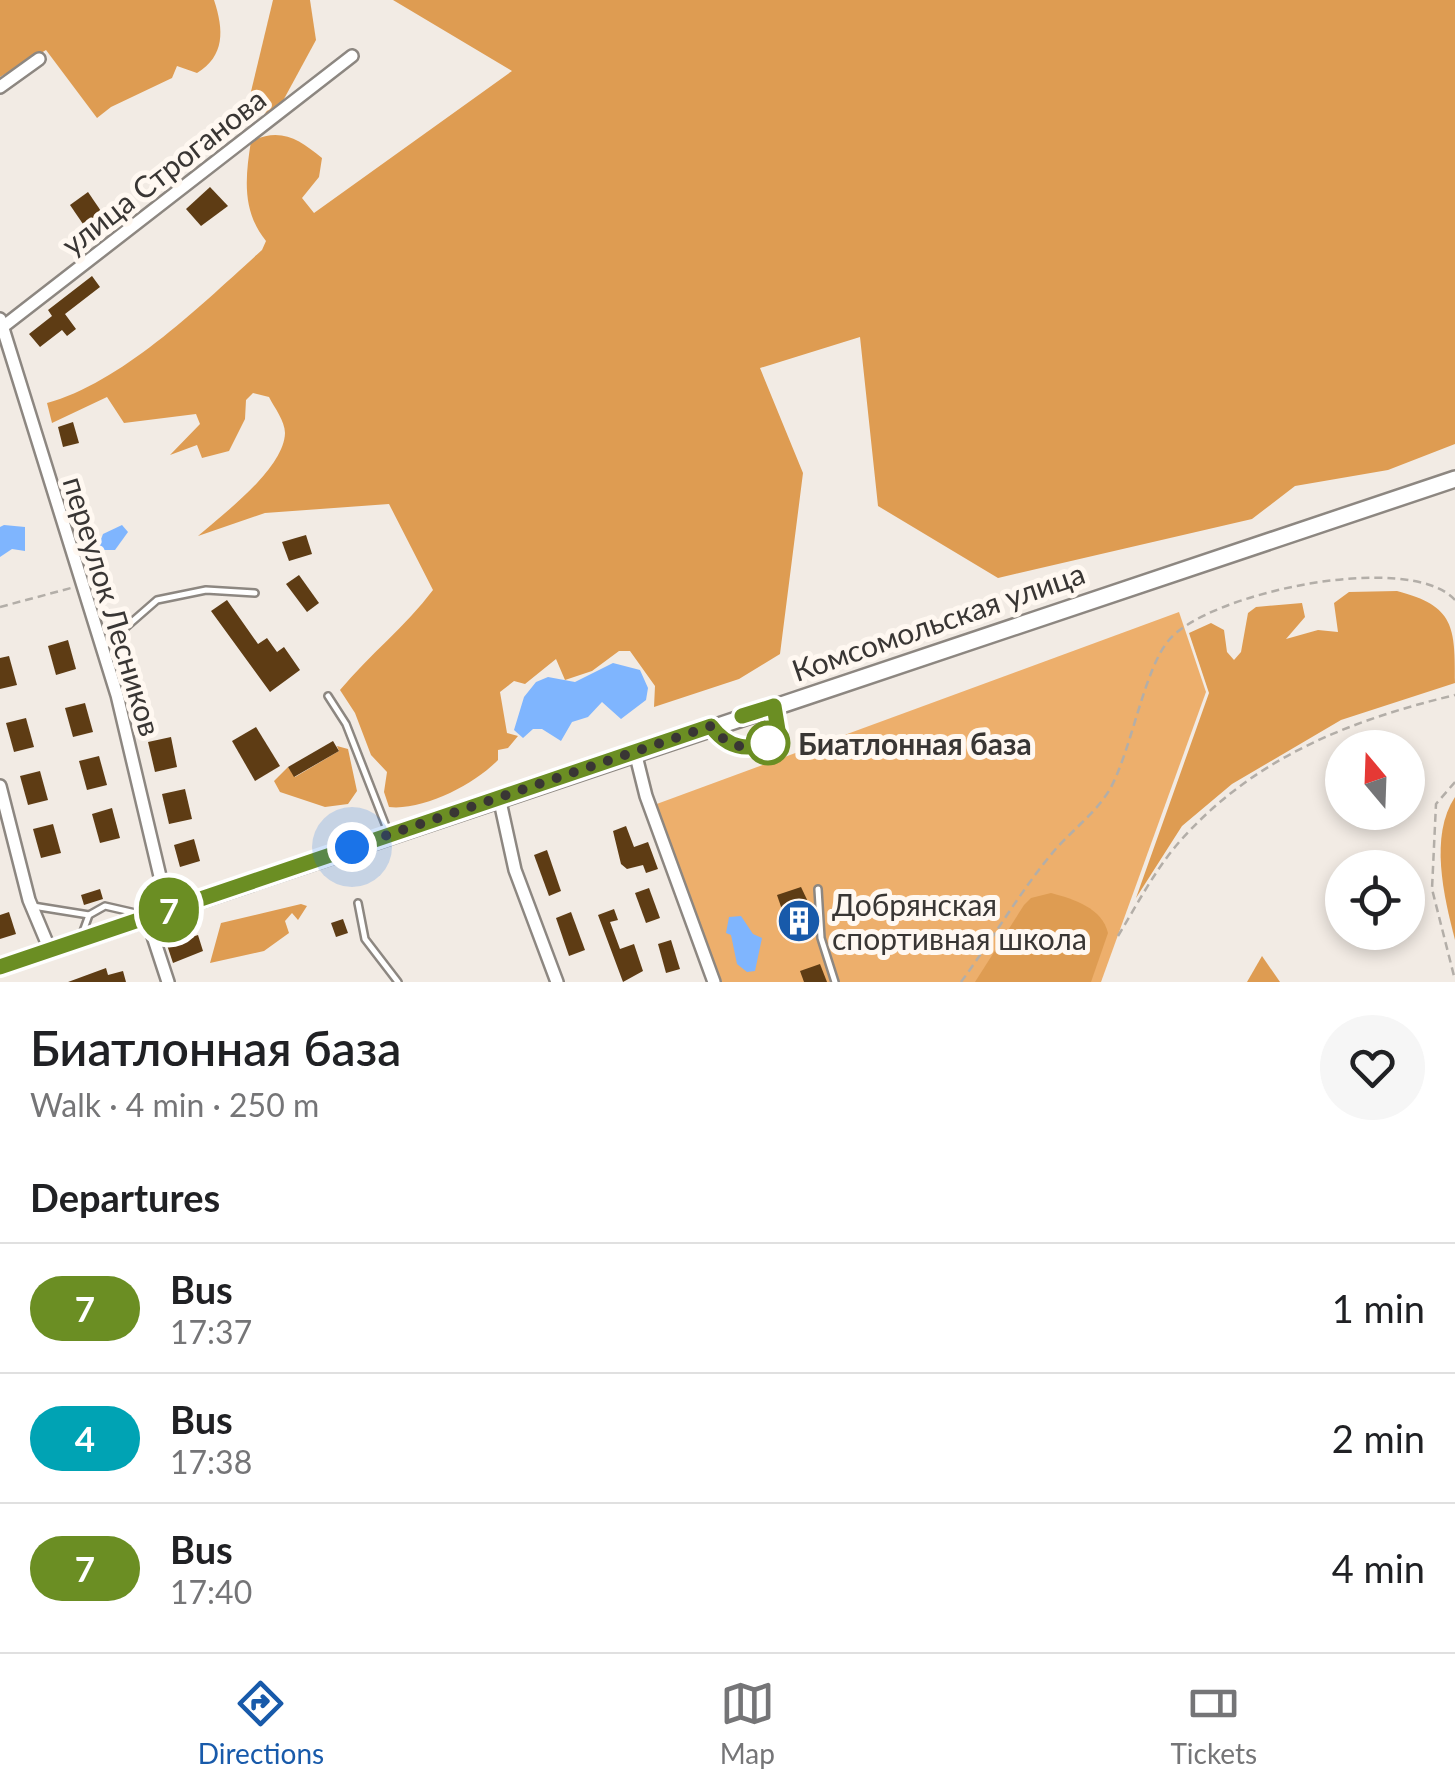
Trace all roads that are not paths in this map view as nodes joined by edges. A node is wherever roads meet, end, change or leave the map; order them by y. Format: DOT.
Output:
graph roads {
  1 [pos="352,56"];
  2 [pos="39,59"];
  3 [pos="0,87"];
  4 [pos="2,323"];
  5 [pos="1455,479"];
  6 [pos="255,593"];
  7 [pos="101,648"];
  8 [pos="328,696"];
  9 [pos="774,706"];
  10 [pos="711,726"];
  11 [pos="635,752"];
  12 [pos="0,786"];
  13 [pos="499,797"];
  14 [pos="389,834"];
  15 [pos="818,889"];
  16 [pos="358,903"];
  17 [pos="32,906"];
  18 [pos="168,910"];
  19 [pos="89,915"];
  20 [pos="147,918"];
  21 [pos="80,939"];
  22 [pos="50,950"];
  23 [pos="0,966"];
  24 [pos="168,982"];
  25 [pos="398,982"];
  26 [pos="556,982"];
  27 [pos="714,982"];
  28 [pos="835,982"];
  1 -- 4 [label="street, улица Строганова"];
  2 -- 3 [label="street"];
  4 -- 7 [label="street, переулок Лесников"];
  5 -- 9 [label="main road, Комсомольская улица"];
  6 -- 7 [label="lane"];
  7 -- 18 [label="street, переулок Лесников"];
  8 -- 14 [label="lane"];
  9 -- 10 [label="main road, Комсомольская улица"];
  9 -- 10 [label="lane"];
  10 -- 11 [label="main road, Комсомольская улица"];
  11 -- 13 [label="main road, Комсомольская улица"];
  11 -- 27 [label="street"];
  12 -- 17 [label="street"];
  13 -- 14 [label="main road, Комсомольская улица"];
  13 -- 26 [label="street"];
  14 -- 18 [label="main road, Комсомольская улица"];
  15 -- 28 [label="lane"];
  16 -- 25 [label="lane"];
  17 -- 19 [label="lane"];
  17 -- 22 [label="street"];
  18 -- 20 [label="main road, Комсомольская улица"];
  19 -- 20 [label="lane"];
  19 -- 21 [label="lane"];
  20 -- 21 [label="main road, Комсомольская улица"];
  20 -- 24 [label="street"];
  21 -- 22 [label="main road, Комсомольская улица"];
  22 -- 23 [label="main road, Комсомольская улица"];
}
